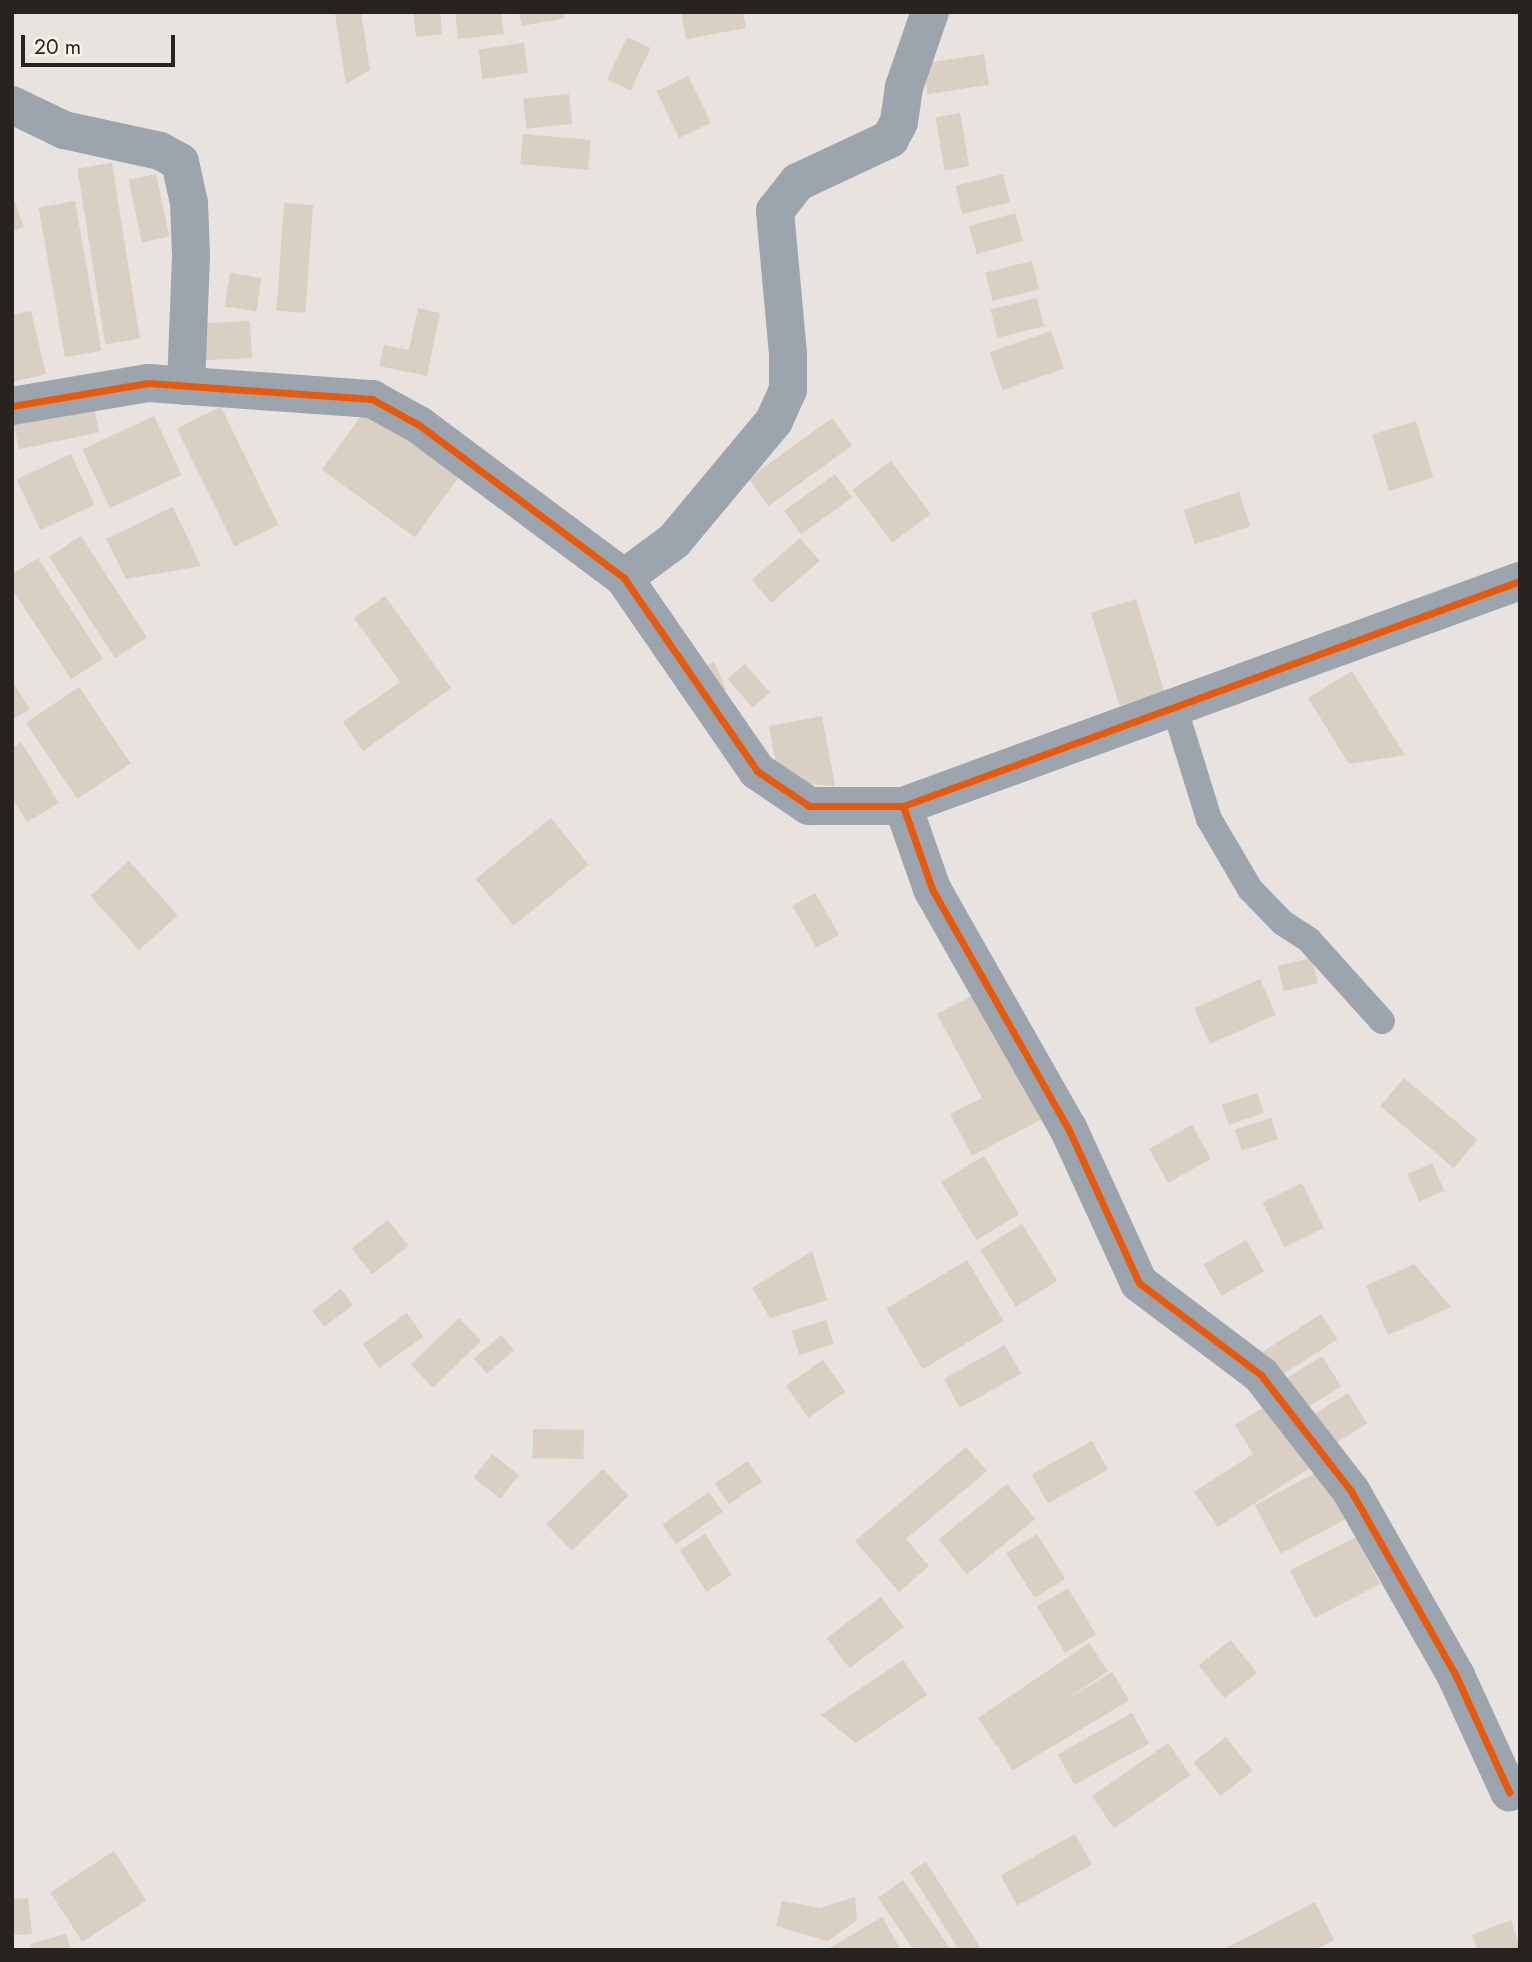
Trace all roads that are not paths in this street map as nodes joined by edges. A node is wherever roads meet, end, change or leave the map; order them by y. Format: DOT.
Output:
graph roads {
  1 [pos="930,12"];
  2 [pos="12,105"];
  3 [pos="186,386"];
  4 [pos="12,406"];
  5 [pos="624,578"];
  6 [pos="1520,581"];
  7 [pos="1174,706"];
  8 [pos="903,806"];
  9 [pos="1382,1021"];
  10 [pos="1509,1792"];
  1 -- 5 [label="street"];
  2 -- 3 [label="street"];
  3 -- 4 [label="street"];
  3 -- 5 [label="street"];
  5 -- 8 [label="street"];
  6 -- 7 [label="street"];
  7 -- 8 [label="street"];
  7 -- 9 [label="lane"];
  8 -- 10 [label="street"];
}
